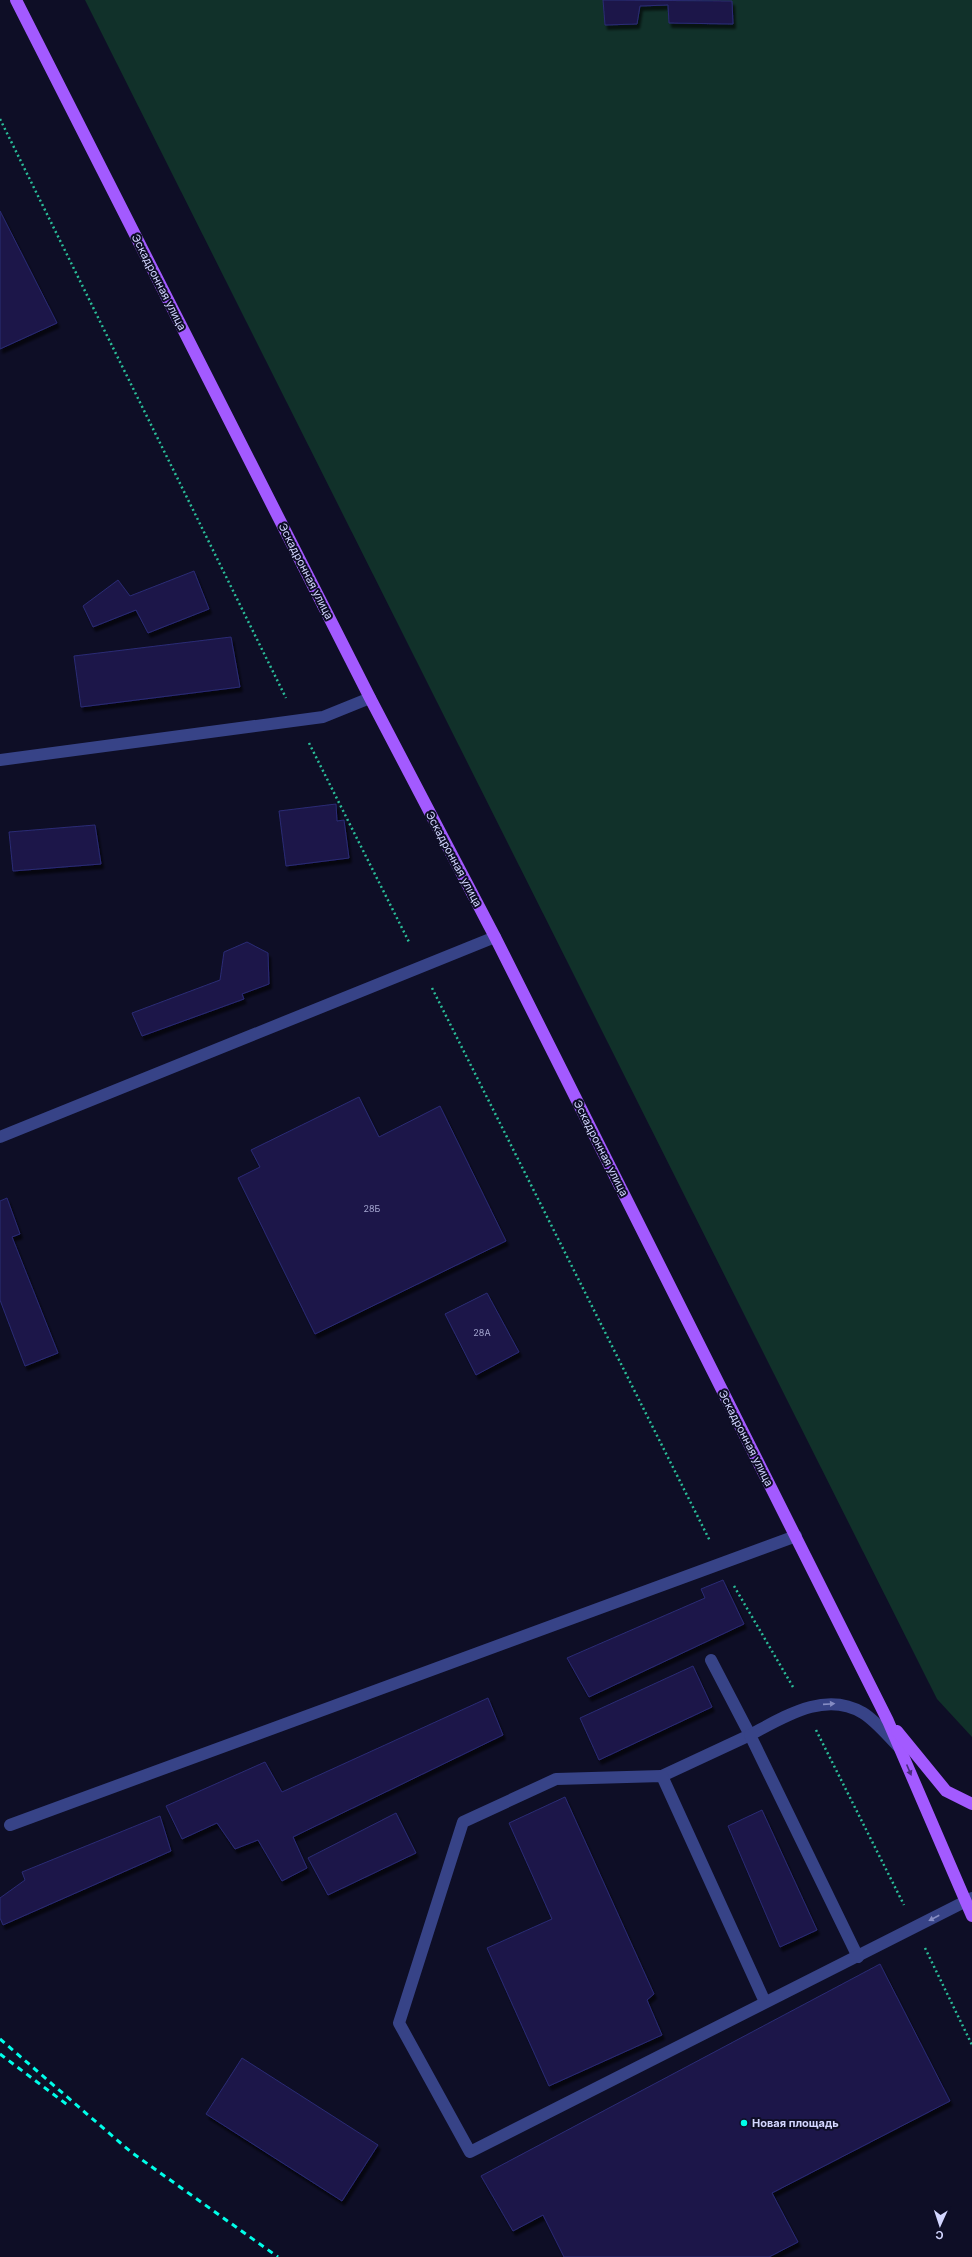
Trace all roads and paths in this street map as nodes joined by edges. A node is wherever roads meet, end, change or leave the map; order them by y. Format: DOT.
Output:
graph roads {
  1 [pos="16,0"];
  2 [pos="0,119"];
  3 [pos="370,698"];
  4 [pos="297,720"];
  5 [pos="0,760"];
  6 [pos="495,937"];
  7 [pos="422,967"];
  8 [pos="0,1137"];
  9 [pos="796,1536"];
  10 [pos="721,1563"];
  11 [pos="711,1660"];
  12 [pos="805,1709"];
  13 [pos="888,1721"];
  14 [pos="750,1735"];
  15 [pos="899,1746"];
  16 [pos="662,1776"];
  17 [pos="972,1804"];
  18 [pos="10,1825"];
  19 [pos="969,1900"];
  20 [pos="972,1916"];
  21 [pos="915,1928"];
  22 [pos="858,1957"];
  23 [pos="765,2002"];
  24 [pos="972,2045"];
  1 -- 3 [label="main road, Эскадронная улица"];
  2 -- 4 [label="path"];
  3 -- 4 [label="lane"];
  3 -- 6 [label="main road, Эскадронная улица"];
  4 -- 5 [label="lane"];
  4 -- 7 [label="path"];
  6 -- 7 [label="lane"];
  6 -- 9 [label="main road, Эскадронная улица"];
  7 -- 8 [label="lane"];
  7 -- 10 [label="path"];
  9 -- 10 [label="lane"];
  9 -- 13 [label="main road, Эскадронная улица"];
  10 -- 12 [label="path"];
  10 -- 18 [label="lane"];
  11 -- 14 [label="lane"];
  12 -- 14 [label="lane"];
  12 -- 15 [label="lane, one-way"];
  12 -- 21 [label="path"];
  13 -- 15 [label="main road"];
  13 -- 17 [label="main road"];
  14 -- 16 [label="lane"];
  14 -- 22 [label="lane"];
  15 -- 19 [label="main road, one-way"];
  16 -- 23 [label="lane"];
  16 -- 23 [label="lane"];
  19 -- 20 [label="main road"];
  19 -- 21 [label="lane, one-way"];
  21 -- 22 [label="lane"];
  21 -- 24 [label="path"];
  22 -- 23 [label="lane"];
}
